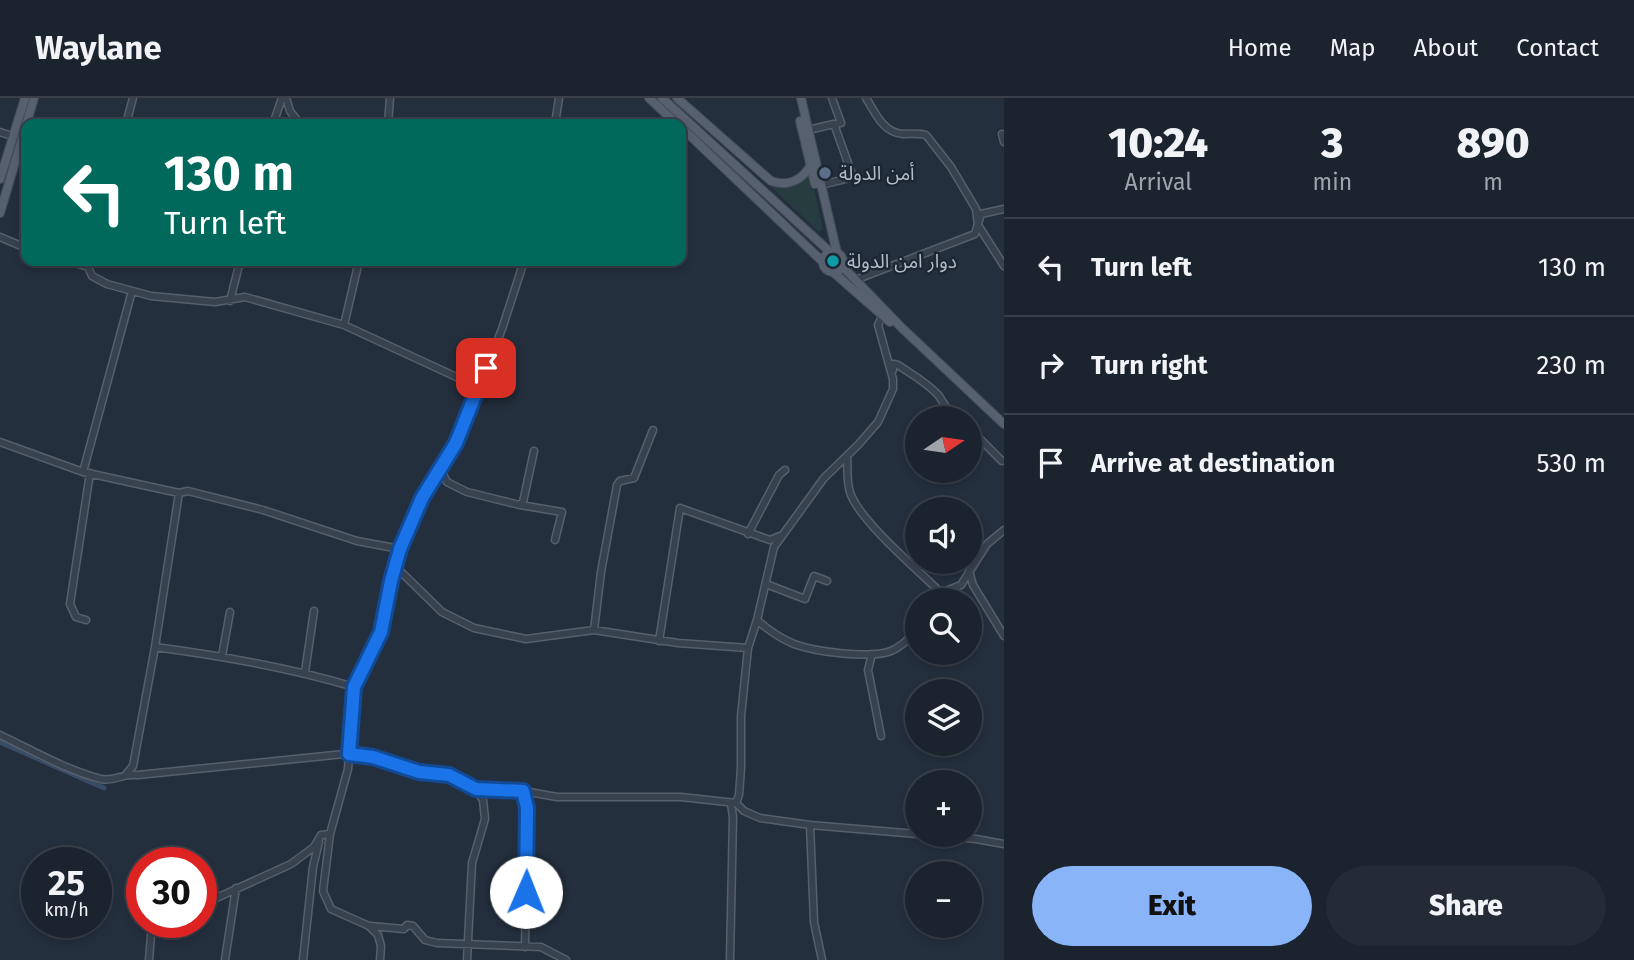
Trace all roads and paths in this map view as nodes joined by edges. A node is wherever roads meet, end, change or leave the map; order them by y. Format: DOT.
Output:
graph roads {
  1 [pos="25,98"];
  2 [pos="34,98"];
  3 [pos="133,98"];
  4 [pos="284,98"];
  5 [pos="390,98"];
  6 [pos="559,98"];
  7 [pos="649,98"];
  8 [pos="662,98"];
  9 [pos="677,98"];
  10 [pos="795,98"];
  11 [pos="801,98"];
  12 [pos="832,98"];
  13 [pos="866,98"];
  14 [pos="687,107"];
  15 [pos="23,119"];
  16 [pos="25,119"];
  17 [pos="127,119"];
  18 [pos="275,119"];
  19 [pos="296,119"];
  20 [pos="388,119"];
  21 [pos="556,119"];
  22 [pos="674,119"];
  23 [pos="676,119"];
  24 [pos="680,119"];
  25 [pos="834,124"];
  26 [pos="21,126"];
  27 [pos="686,128"];
  28 [pos="686,130"];
  29 [pos="808,130"];
  30 [pos="0,132"];
  31 [pos="21,132"];
  32 [pos="12,136"];
  33 [pos="811,165"];
  34 [pos="766,178"];
  35 [pos="0,179"];
  36 [pos="758,185"];
  37 [pos="821,185"];
  38 [pos="1004,209"];
  39 [pos="0,213"];
  40 [pos="978,225"];
  41 [pos="0,237"];
  42 [pos="21,246"];
  43 [pos="833,252"];
  44 [pos="823,262"];
  45 [pos="89,266"];
  46 [pos="239,266"];
  47 [pos="358,266"];
  48 [pos="522,266"];
  49 [pos="1004,266"];
  50 [pos="843,267"];
  51 [pos="834,273"];
  52 [pos="855,280"];
  53 [pos="132,291"];
  54 [pos="230,301"];
  55 [pos="882,316"];
  56 [pos="344,325"];
  57 [pos="902,328"];
  58 [pos="893,379"];
  59 [pos="478,387"];
  60 [pos="943,406"];
  61 [pos="1004,424"];
  62 [pos="653,430"];
  63 [pos="982,441"];
  64 [pos="0,442"];
  65 [pos="534,451"];
  66 [pos="847,456"];
  67 [pos="1002,461"];
  68 [pos="440,468"];
  69 [pos="785,471"];
  70 [pos="87,472"];
  71 [pos="179,493"];
  72 [pos="520,505"];
  73 [pos="1004,530"];
  74 [pos="748,534"];
  75 [pos="780,536"];
  76 [pos="555,540"];
  77 [pos="400,549"];
  78 [pos="982,552"];
  79 [pos="395,566"];
  80 [pos="967,574"];
  81 [pos="970,574"];
  82 [pos="827,581"];
  83 [pos="766,584"];
  84 [pos="931,588"];
  85 [pos="956,588"];
  86 [pos="314,611"];
  87 [pos="230,612"];
  88 [pos="86,620"];
  89 [pos="757,620"];
  90 [pos="594,630"];
  91 [pos="1004,636"];
  92 [pos="659,640"];
  93 [pos="905,641"];
  94 [pos="155,647"];
  95 [pos="748,648"];
  96 [pos="872,654"];
  97 [pos="222,656"];
  98 [pos="305,672"];
  99 [pos="354,687"];
  100 [pos="0,735"];
  101 [pos="881,736"];
  102 [pos="349,754"];
  103 [pos="127,773"];
  104 [pos="476,789"];
  105 [pos="523,791"];
  106 [pos="734,803"];
  107 [pos="810,825"];
  108 [pos="330,834"];
  109 [pos="319,840"];
  110 [pos="1004,844"];
  111 [pos="236,888"];
  112 [pos="217,897"];
  113 [pos="369,926"];
  114 [pos="151,938"];
  115 [pos="468,946"];
  116 [pos="525,947"];
  117 [pos="149,960"];
  118 [pos="225,960"];
  119 [pos="303,960"];
  120 [pos="380,960"];
  121 [pos="467,960"];
  122 [pos="566,960"];
  123 [pos="730,960"];
  124 [pos="822,960"];
  1 -- 15 [label="main road"];
  2 -- 16 [label="main road"];
  3 -- 17 [label="street"];
  4 -- 18 [label="street"];
  4 -- 19 [label="street"];
  5 -- 20 [label="street"];
  6 -- 21 [label="street"];
  7 -- 22 [label="main road"];
  8 -- 23 [label="main road"];
  9 -- 14 [label="main road"];
  10 -- 33 [label="main road"];
  11 -- 29 [label="main road"];
  12 -- 25 [label="street"];
  13 -- 40 [label="street"];
  14 -- 24 [label="main road"];
  14 -- 34 [label="main road"];
  25 -- 29 [label="street"];
  25 -- 37 [label="street"];
  26 -- 32 [label="main road"];
  27 -- 36 [label="main road"];
  28 -- 44 [label="main road"];
  29 -- 37 [label="main road"];
  30 -- 32 [label="street"];
  31 -- 39 [label="main road"];
  32 -- 35 [label="main road"];
  33 -- 34 [label="main road"];
  33 -- 43 [label="main road"];
  34 -- 36 [label="main road"];
  36 -- 43 [label="main road"];
  37 -- 43 [label="main road"];
  38 -- 40 [label="street"];
  40 -- 49 [label="street"];
  40 -- 52 [label="street"];
  41 -- 42 [label="street"];
  43 -- 44 [label="main road"];
  43 -- 50 [label="main road"];
  44 -- 51 [label="main road"];
  45 -- 53 [label="street"];
  46 -- 54 [label="street"];
  47 -- 56 [label="street"];
  48 -- 59 [label="street"];
  50 -- 51 [label="main road"];
  50 -- 52 [label="main road"];
  51 -- 55 [label="main road"];
  52 -- 57 [label="main road"];
  53 -- 54 [label="street"];
  53 -- 70 [label="street"];
  54 -- 56 [label="street"];
  55 -- 57 [label="main road"];
  55 -- 58 [label="street"];
  56 -- 59 [label="street"];
  57 -- 61 [label="main road"];
  58 -- 60 [label="street"];
  58 -- 66 [label="street"];
  59 -- 68 [label="street"];
  62 -- 90 [label="street"];
  63 -- 67 [label="street"];
  64 -- 70 [label="street"];
  65 -- 72 [label="street"];
  66 -- 75 [label="street"];
  66 -- 84 [label="street"];
  68 -- 72 [label="street"];
  68 -- 77 [label="street"];
  69 -- 74 [label="street"];
  70 -- 71 [label="street"];
  70 -- 88 [label="street"];
  71 -- 77 [label="street"];
  71 -- 94 [label="street"];
  72 -- 76 [label="street"];
  73 -- 78 [label="street"];
  74 -- 75 [label="street"];
  74 -- 92 [label="street"];
  75 -- 83 [label="street"];
  77 -- 79 [label="street"];
  79 -- 90 [label="street"];
  79 -- 99 [label="street"];
  80 -- 85 [label="street"];
  81 -- 91 [label="street"];
  82 -- 83 [label="street"];
  83 -- 89 [label="street"];
  86 -- 98 [label="street"];
  87 -- 97 [label="street"];
  89 -- 95 [label="street"];
  89 -- 96 [label="street"];
  90 -- 92 [label="street"];
  92 -- 95 [label="street"];
  93 -- 96 [label="street"];
  94 -- 97 [label="street"];
  94 -- 103 [label="street"];
  95 -- 106 [label="street"];
  96 -- 101 [label="street"];
  97 -- 98 [label="street"];
  98 -- 99 [label="street"];
  99 -- 102 [label="street"];
  100 -- 103 [label="street"];
  102 -- 103 [label="street"];
  102 -- 104 [label="street"];
  102 -- 108 [label="street"];
  104 -- 105 [label="street"];
  104 -- 115 [label="street"];
  105 -- 106 [label="street"];
  105 -- 116 [label="street"];
  106 -- 107 [label="street"];
  106 -- 123 [label="street"];
  107 -- 110 [label="street"];
  107 -- 124 [label="street"];
  108 -- 109 [label="street"];
  108 -- 113 [label="street"];
  109 -- 111 [label="street"];
  109 -- 119 [label="street"];
  111 -- 112 [label="street"];
  111 -- 118 [label="street"];
  113 -- 115 [label="street"];
  113 -- 120 [label="street"];
  114 -- 117 [label="street"];
  115 -- 116 [label="street"];
  115 -- 121 [label="street"];
  116 -- 122 [label="street"];
}
